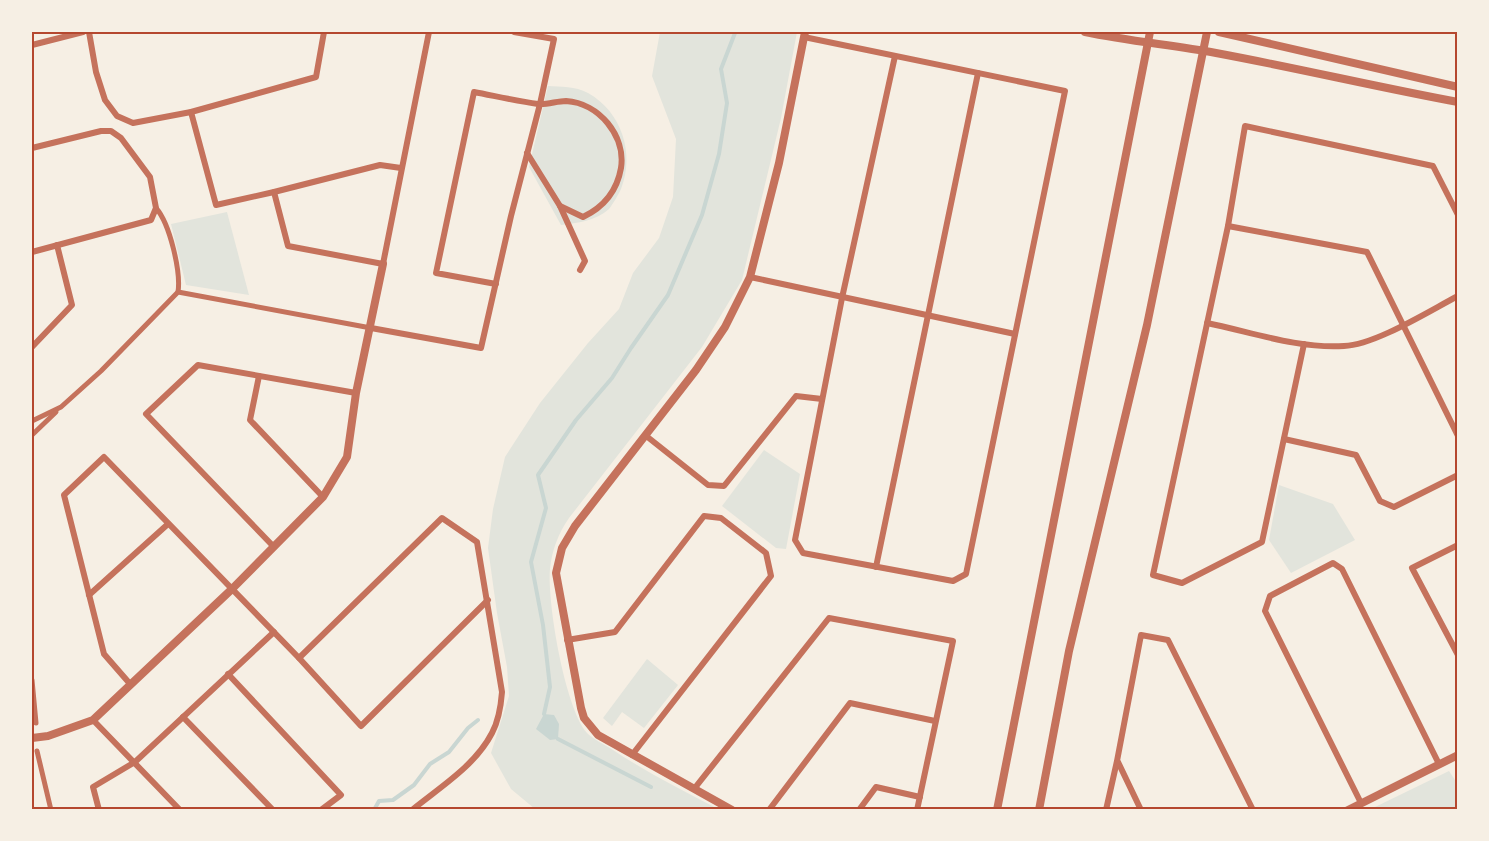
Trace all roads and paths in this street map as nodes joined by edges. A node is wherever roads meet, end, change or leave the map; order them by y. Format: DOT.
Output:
graph roads {
  1 [pos="79,32"];
  2 [pos="89,32"];
  3 [pos="324,32"];
  4 [pos="429,32"];
  5 [pos="514,32"];
  6 [pos="1085,32"];
  7 [pos="1150,32"];
  8 [pos="1207,32"];
  9 [pos="1219,32"];
  10 [pos="805,34"];
  11 [pos="1148,42"];
  12 [pos="32,45"];
  13 [pos="1204,51"];
  14 [pos="895,56"];
  15 [pos="978,72"];
  16 [pos="1458,87"];
  17 [pos="1458,102"];
  18 [pos="540,104"];
  19 [pos="191,112"];
  20 [pos="32,148"];
  21 [pos="528,153"];
  22 [pos="401,168"];
  23 [pos="273,192"];
  24 [pos="560,206"];
  25 [pos="156,208"];
  26 [pos="1458,215"];
  27 [pos="1228,226"];
  28 [pos="57,245"];
  29 [pos="32,252"];
  30 [pos="383,264"];
  31 [pos="580,270"];
  32 [pos="750,277"];
  33 [pos="496,284"];
  34 [pos="178,292"];
  35 [pos="1458,296"];
  36 [pos="842,298"];
  37 [pos="927,315"];
  38 [pos="1207,323"];
  39 [pos="1402,326"];
  40 [pos="371,328"];
  41 [pos="1015,334"];
  42 [pos="1304,344"];
  43 [pos="32,347"];
  44 [pos="259,376"];
  45 [pos="356,393"];
  46 [pos="822,399"];
  47 [pos="61,407"];
  48 [pos="32,421"];
  49 [pos="32,435"];
  50 [pos="645,435"];
  51 [pos="1458,436"];
  52 [pos="1284,439"];
  53 [pos="1458,475"];
  54 [pos="323,497"];
  55 [pos="168,524"];
  56 [pos="1458,544"];
  57 [pos="274,547"];
  58 [pos="876,567"];
  59 [pos="232,589"];
  60 [pos="89,596"];
  61 [pos="488,600"];
  62 [pos="274,632"];
  63 [pos="567,640"];
  64 [pos="1458,656"];
  65 [pos="299,658"];
  66 [pos="228,674"];
  67 [pos="32,680"];
  68 [pos="131,685"];
  69 [pos="183,717"];
  70 [pos="93,720"];
  71 [pos="935,721"];
  72 [pos="36,723"];
  73 [pos="32,738"];
  74 [pos="37,751"];
  75 [pos="632,755"];
  76 [pos="1458,755"];
  77 [pos="1117,761"];
  78 [pos="135,762"];
  79 [pos="1439,764"];
  80 [pos="694,789"];
  81 [pos="920,797"];
  82 [pos="1360,803"];
  83 [pos="51,810"];
  84 [pos="99,810"];
  85 [pos="180,810"];
  86 [pos="273,810"];
  87 [pos="321,810"];
  88 [pos="412,810"];
  89 [pos="732,810"];
  90 [pos="769,810"];
  91 [pos="859,810"];
  92 [pos="917,810"];
  93 [pos="997,810"];
  94 [pos="1039,810"];
  95 [pos="1106,810"];
  96 [pos="1142,810"];
  97 [pos="1253,810"];
  98 [pos="1348,810"];
  1 -- 12 [label="street"];
  2 -- 19 [label="street"];
  3 -- 19 [label="street"];
  4 -- 30 [label="street"];
  5 -- 18 [label="street"];
  6 -- 11 [label="street"];
  7 -- 11 [label="street"];
  8 -- 13 [label="street"];
  9 -- 16 [label="street"];
  10 -- 14 [label="street"];
  10 -- 32 [label="street"];
  11 -- 13 [label="street"];
  11 -- 93 [label="street"];
  13 -- 17 [label="street"];
  13 -- 94 [label="street"];
  14 -- 15 [label="street"];
  14 -- 36 [label="street"];
  15 -- 37 [label="street"];
  15 -- 41 [label="street"];
  18 -- 21 [label="street"];
  18 -- 24 [label="street"];
  18 -- 33 [label="street"];
  19 -- 23 [label="street"];
  20 -- 25 [label="street"];
  21 -- 24 [label="street"];
  21 -- 33 [label="street"];
  22 -- 23 [label="street"];
  23 -- 30 [label="street"];
  24 -- 31 [label="street"];
  25 -- 28 [label="street"];
  25 -- 34 [label="street"];
  26 -- 27 [label="street"];
  27 -- 38 [label="street"];
  27 -- 39 [label="street"];
  28 -- 29 [label="street"];
  28 -- 43 [label="street"];
  30 -- 40 [label="street"];
  32 -- 36 [label="street"];
  32 -- 50 [label="street"];
  33 -- 40 [label="street"];
  34 -- 40 [label="street"];
  34 -- 47 [label="street"];
  35 -- 39 [label="street"];
  36 -- 37 [label="street"];
  36 -- 46 [label="street"];
  37 -- 41 [label="street"];
  37 -- 58 [label="street"];
  38 -- 42 [label="street"];
  38 -- 52 [label="street"];
  39 -- 42 [label="street"];
  39 -- 51 [label="street"];
  40 -- 45 [label="street"];
  41 -- 58 [label="street"];
  42 -- 52 [label="street"];
  44 -- 45 [label="street"];
  44 -- 54 [label="street"];
  44 -- 57 [label="street"];
  45 -- 54 [label="street"];
  46 -- 50 [label="street"];
  46 -- 58 [label="street"];
  47 -- 48 [label="street"];
  47 -- 49 [label="street"];
  50 -- 63 [label="street"];
  52 -- 53 [label="street"];
  54 -- 57 [label="street"];
  55 -- 59 [label="street"];
  55 -- 60 [label="street"];
  55 -- 60 [label="street"];
  56 -- 64 [label="street"];
  57 -- 59 [label="street"];
  59 -- 62 [label="street"];
  59 -- 68 [label="street"];
  60 -- 68 [label="street"];
  61 -- 65 [label="street"];
  61 -- 65 [label="street"];
  61 -- 88 [label="street"];
  62 -- 65 [label="street"];
  62 -- 66 [label="street"];
  63 -- 75 [label="street"];
  63 -- 75 [label="street"];
  66 -- 69 [label="street"];
  66 -- 87 [label="street"];
  67 -- 72 [label="street"];
  68 -- 70 [label="street"];
  69 -- 78 [label="street"];
  69 -- 86 [label="street"];
  70 -- 73 [label="street"];
  70 -- 78 [label="street"];
  71 -- 80 [label="street"];
  71 -- 81 [label="street"];
  71 -- 90 [label="street"];
  74 -- 83 [label="street"];
  75 -- 80 [label="street"];
  76 -- 79 [label="street"];
  77 -- 95 [label="street"];
  77 -- 96 [label="street"];
  77 -- 97 [label="street"];
  78 -- 84 [label="street"];
  78 -- 85 [label="street"];
  79 -- 82 [label="street"];
  79 -- 82 [label="street"];
  80 -- 89 [label="street"];
  81 -- 91 [label="street"];
  81 -- 92 [label="street"];
  82 -- 98 [label="street"];
}
